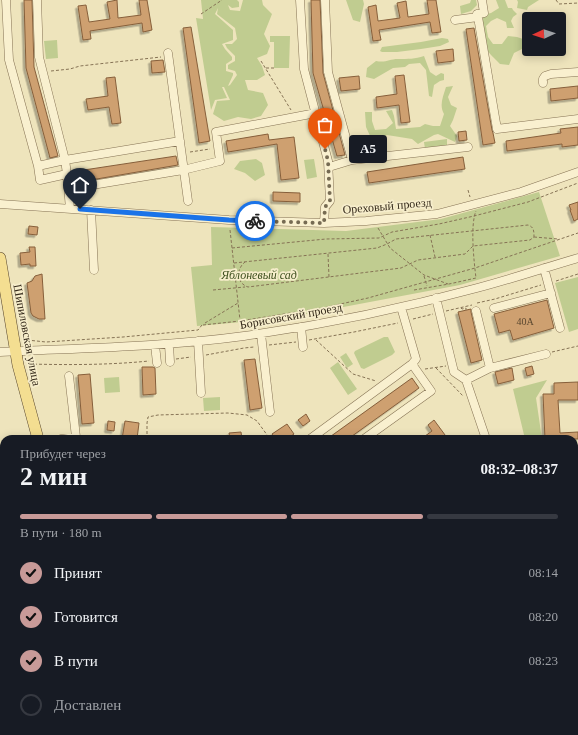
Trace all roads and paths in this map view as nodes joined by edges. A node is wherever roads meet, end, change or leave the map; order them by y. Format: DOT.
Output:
graph roads {
  1 [pos="6,0"];
  2 [pos="37,0"];
  3 [pos="222,0"];
  4 [pos="300,0"];
  5 [pos="325,0"];
  6 [pos="482,0"];
  7 [pos="556,0"];
  8 [pos="578,4"];
  9 [pos="201,14"];
  10 [pos="478,17"];
  11 [pos="455,20"];
  12 [pos="168,54"];
  13 [pos="261,61"];
  14 [pos="265,68"];
  15 [pos="274,68"];
  16 [pos="42,72"];
  17 [pos="578,72"];
  18 [pos="542,83"];
  19 [pos="316,113"];
  20 [pos="296,117"];
  21 [pos="578,119"];
  22 [pos="180,141"];
  23 [pos="468,147"];
  24 [pos="218,148"];
  25 [pos="181,154"];
  26 [pos="65,160"];
  27 [pos="352,160"];
  28 [pos="38,166"];
  29 [pos="328,167"];
  30 [pos="183,170"];
  31 [pos="578,172"];
  32 [pos="67,174"];
  33 [pos="80,187"];
  34 [pos="188,201"];
  35 [pos="0,204"];
  36 [pos="70,209"];
  37 [pos="91,210"];
  38 [pos="476,211"];
  39 [pos="324,223"];
  40 [pos="376,226"];
  41 [pos="230,230"];
  42 [pos="473,230"];
  43 [pos="578,233"];
  44 [pos="430,235"];
  45 [pos="534,237"];
  46 [pos="561,239"];
  47 [pos="388,244"];
  48 [pos="473,246"];
  49 [pos="328,254"];
  50 [pos="435,257"];
  51 [pos="0,258"];
  52 [pos="578,258"];
  53 [pos="245,262"];
  54 [pos="234,263"];
  55 [pos="409,264"];
  56 [pos="475,268"];
  57 [pos="544,268"];
  58 [pos="94,270"];
  59 [pos="424,275"];
  60 [pos="329,277"];
  61 [pos="435,279"];
  62 [pos="426,282"];
  63 [pos="449,284"];
  64 [pos="248,286"];
  65 [pos="428,287"];
  66 [pos="237,288"];
  67 [pos="213,290"];
  68 [pos="414,290"];
  69 [pos="551,293"];
  70 [pos="436,298"];
  71 [pos="238,303"];
  72 [pos="401,306"];
  73 [pos="461,307"];
  74 [pos="494,308"];
  75 [pos="466,310"];
  76 [pos="476,311"];
  77 [pos="240,321"];
  78 [pos="203,324"];
  79 [pos="301,326"];
  80 [pos="560,328"];
  81 [pos="261,334"];
  82 [pos="315,339"];
  83 [pos="27,340"];
  84 [pos="198,341"];
  85 [pos="169,344"];
  86 [pos="155,345"];
  87 [pos="303,346"];
  88 [pos="578,346"];
  89 [pos="0,352"];
  90 [pos="15,352"];
  91 [pos="546,354"];
  92 [pos="170,362"];
  93 [pos="157,363"];
  94 [pos="452,364"];
  95 [pos="414,367"];
  96 [pos="436,368"];
  97 [pos="490,368"];
  98 [pos="69,376"];
  99 [pos="466,380"];
  100 [pos="385,383"];
  101 [pos="201,393"];
  102 [pos="463,395"];
  103 [pos="270,412"];
  104 [pos="37,435"];
  105 [pos="76,435"];
  106 [pos="148,435"];
  107 [pos="267,435"];
  108 [pos="315,435"];
  109 [pos="370,435"];
  110 [pos="485,435"];
  1 -- 28 [label="street"];
  2 -- 16 [label="street"];
  3 -- 9 [label="path"];
  4 -- 19 [label="street"];
  5 -- 27 [label="street"];
  6 -- 10 [label="street"];
  7 -- 8 [label="path"];
  10 -- 11 [label="street"];
  10 -- 21 [label="street"];
  12 -- 16 [label="path"];
  12 -- 22 [label="street"];
  13 -- 14 [label="path"];
  14 -- 15 [label="path"];
  14 -- 20 [label="path"];
  16 -- 26 [label="street"];
  17 -- 18 [label="street"];
  19 -- 20 [label="street"];
  19 -- 29 [label="street"];
  20 -- 24 [label="street"];
  22 -- 25 [label="street"];
  22 -- 26 [label="street"];
  23 -- 27 [label="street"];
  24 -- 25 [label="path"];
  24 -- 30 [label="street"];
  25 -- 30 [label="street"];
  26 -- 28 [label="street"];
  26 -- 32 [label="street"];
  27 -- 29 [label="street"];
  28 -- 32 [label="street"];
  29 -- 39 [label="street"];
  30 -- 33 [label="street"];
  30 -- 34 [label="street"];
  31 -- 39 [label="street, Ореховый проезд"];
  32 -- 36 [label="street"];
  35 -- 36 [label="street, Ореховый проезд"];
  36 -- 37 [label="street, Ореховый проезд"];
  37 -- 39 [label="street, Ореховый проезд"];
  37 -- 58 [label="street"];
  38 -- 42 [label="path"];
  40 -- 47 [label="path"];
  41 -- 54 [label="path"];
  42 -- 44 [label="path"];
  42 -- 45 [label="path"];
  42 -- 48 [label="path"];
  43 -- 46 [label="path"];
  44 -- 47 [label="path"];
  44 -- 50 [label="path"];
  45 -- 46 [label="path"];
  45 -- 48 [label="path"];
  46 -- 56 [label="path"];
  47 -- 49 [label="path"];
  47 -- 55 [label="path"];
  48 -- 50 [label="path"];
  48 -- 56 [label="path"];
  49 -- 53 [label="path"];
  49 -- 60 [label="path"];
  50 -- 55 [label="path"];
  51 -- 90 [label="main road, Шипиловская улица"];
  52 -- 57 [label="street, Борисовский проезд"];
  53 -- 54 [label="path"];
  53 -- 64 [label="path"];
  54 -- 66 [label="path"];
  55 -- 59 [label="path"];
  55 -- 60 [label="path"];
  56 -- 61 [label="path"];
  56 -- 63 [label="path"];
  57 -- 69 [label="street"];
  57 -- 70 [label="street, Борисовский проезд"];
  59 -- 61 [label="path"];
  59 -- 62 [label="path"];
  60 -- 64 [label="path"];
  61 -- 62 [label="path"];
  61 -- 63 [label="path"];
  62 -- 65 [label="path"];
  62 -- 77 [label="path"];
  63 -- 65 [label="path"];
  64 -- 66 [label="path"];
  65 -- 68 [label="path"];
  66 -- 67 [label="path"];
  66 -- 71 [label="path"];
  69 -- 74 [label="street"];
  69 -- 80 [label="street"];
  70 -- 72 [label="street, Борисовский проезд"];
  70 -- 94 [label="street"];
  71 -- 77 [label="path"];
  71 -- 78 [label="path"];
  72 -- 79 [label="street, Борисовский проезд"];
  72 -- 95 [label="street"];
  73 -- 75 [label="path"];
  76 -- 97 [label="street"];
  77 -- 78 [label="path"];
  78 -- 83 [label="path"];
  79 -- 81 [label="street, Борисовский проезд"];
  79 -- 87 [label="street"];
  81 -- 84 [label="street, Борисовский проезд"];
  81 -- 103 [label="street"];
  82 -- 100 [label="path"];
  84 -- 85 [label="street, Борисовский проезд"];
  84 -- 101 [label="street"];
  85 -- 86 [label="street, Борисовский проезд"];
  85 -- 92 [label="street"];
  86 -- 90 [label="street, Борисовский проезд"];
  86 -- 93 [label="street"];
  88 -- 91 [label="path"];
  89 -- 90 [label="street, Борисовский проезд"];
  90 -- 104 [label="main road, Шипиловская улица"];
  91 -- 97 [label="street"];
  94 -- 96 [label="path"];
  94 -- 99 [label="street"];
  95 -- 96 [label="path"];
  95 -- 100 [label="street"];
  95 -- 109 [label="street"];
  96 -- 102 [label="path"];
  97 -- 99 [label="street"];
  98 -- 105 [label="street"];
  99 -- 110 [label="street"];
  100 -- 108 [label="street"];
  106 -- 107 [label="path"];
}
